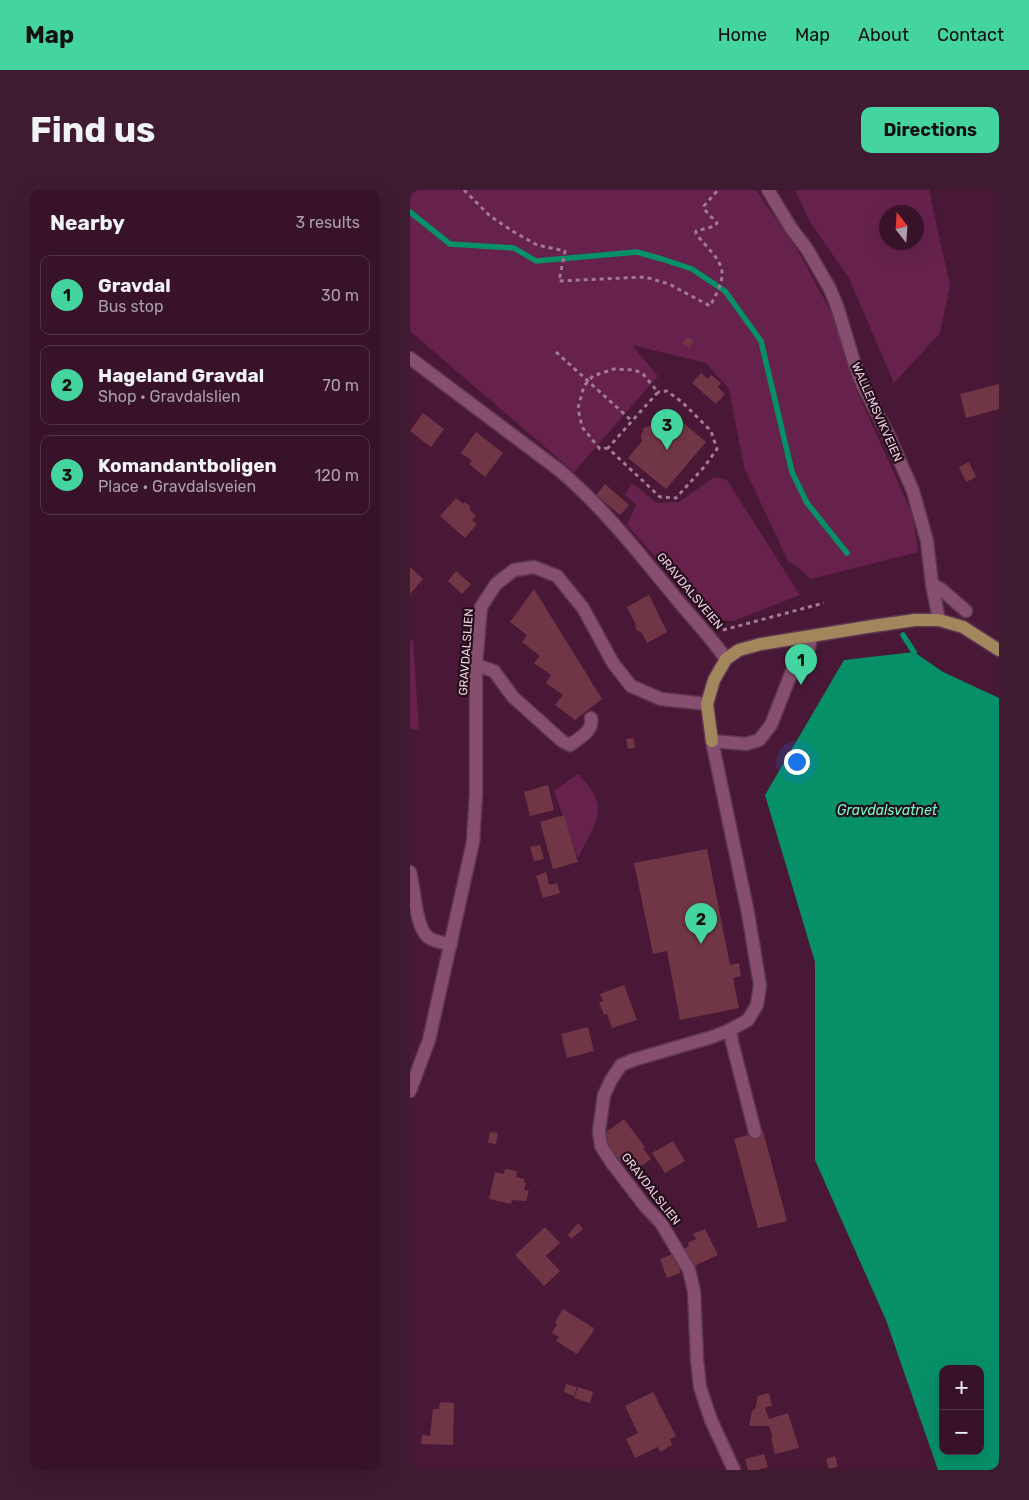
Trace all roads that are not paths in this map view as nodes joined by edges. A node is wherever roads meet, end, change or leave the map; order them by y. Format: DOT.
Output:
graph roads {
  1 [pos="768,190"];
  2 [pos="411,359"];
  3 [pos="932,584"];
  4 [pos="966,611"];
  5 [pos="939,620"];
  6 [pos="811,636"];
  7 [pos="999,650"];
  8 [pos="726,659"];
  9 [pos="476,665"];
  10 [pos="707,704"];
  11 [pos="591,718"];
  12 [pos="712,740"];
  13 [pos="410,872"];
  14 [pos="451,944"];
  15 [pos="730,1030"];
  16 [pos="410,1092"];
  17 [pos="755,1132"];
  18 [pos="734,1470"];
  1 -- 3 [label="street, WALLEMSVIKVEIEN"];
  2 -- 8 [label="street, GRAVDALSVEIEN"];
  3 -- 4 [label="street"];
  3 -- 5 [label="street, WALLEMSVIKVEIEN"];
  5 -- 6 [label="main road"];
  5 -- 7 [label="main road"];
  6 -- 8 [label="main road"];
  6 -- 12 [label="street"];
  8 -- 10 [label="main road, GRAVDALSLIEN"];
  9 -- 10 [label="street, GRAVDALSLIEN"];
  9 -- 11 [label="street"];
  9 -- 14 [label="street, GRAVDALSLIEN"];
  10 -- 12 [label="main road, GRAVDALSLIEN"];
  12 -- 15 [label="street, GRAVDALSLIEN"];
  13 -- 14 [label="street"];
  14 -- 16 [label="street, GRAVDALSLIEN"];
  15 -- 17 [label="street"];
  15 -- 18 [label="street, GRAVDALSLIEN"];
}
